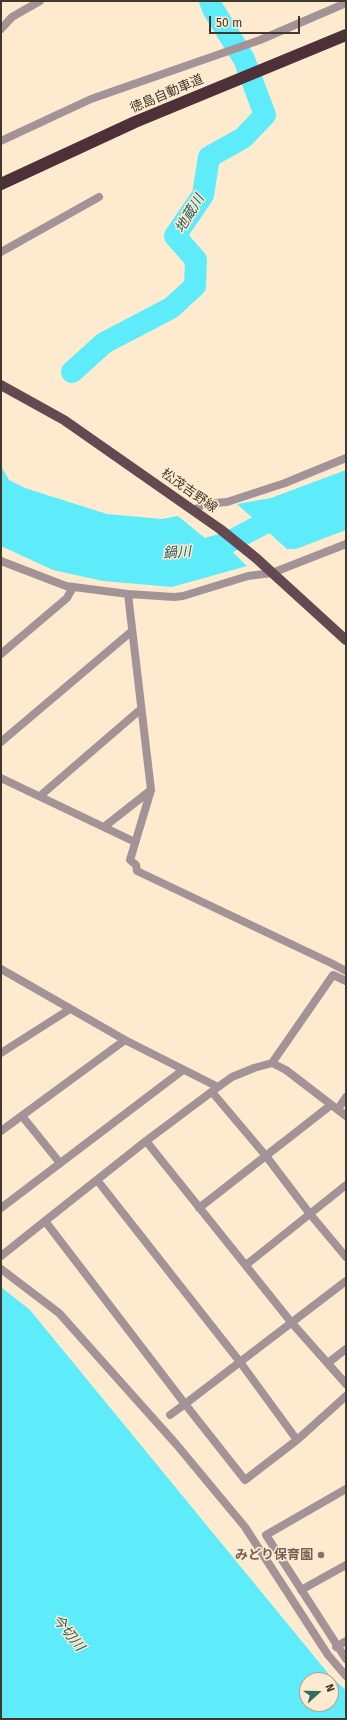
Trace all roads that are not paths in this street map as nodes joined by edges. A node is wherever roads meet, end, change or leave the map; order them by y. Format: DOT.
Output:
graph roads {
  1 [pos="40,1"];
  2 [pos="346,3"];
  3 [pos="1,29"];
  4 [pos="346,35"];
  5 [pos="1,140"];
  6 [pos="1,184"];
  7 [pos="99,197"];
  8 [pos="1,252"];
  9 [pos="1,385"];
  10 [pos="346,458"];
  11 [pos="194,511"];
  12 [pos="346,544"];
  13 [pos="2,562"];
  14 [pos="272,573"];
  15 [pos="72,587"];
  16 [pos="128,594"];
  17 [pos="132,631"];
  18 [pos="346,640"];
  19 [pos="1,654"];
  20 [pos="141,709"];
  21 [pos="1,742"];
  22 [pos="1,778"];
  23 [pos="151,790"];
  24 [pos="40,796"];
  25 [pos="104,827"];
  26 [pos="135,842"];
  27 [pos="1,968"];
  28 [pos="346,972"];
  29 [pos="346,981"];
  30 [pos="70,1009"];
  31 [pos="125,1040"];
  32 [pos="2,1050"];
  33 [pos="272,1063"];
  34 [pos="183,1070"];
  35 [pos="215,1090"];
  36 [pos="346,1097"];
  37 [pos="334,1107"];
  38 [pos="22,1116"];
  39 [pos="346,1116"];
  40 [pos="1,1131"];
  41 [pos="146,1141"];
  42 [pos="266,1156"];
  43 [pos="60,1163"];
  44 [pos="97,1180"];
  45 [pos="346,1185"];
  46 [pos="1,1208"];
  47 [pos="199,1208"];
  48 [pos="310,1214"];
  49 [pos="45,1221"];
  50 [pos="1,1256"];
  51 [pos="346,1257"];
  52 [pos="246,1265"];
  53 [pos="1,1269"];
  54 [pos="346,1281"];
  55 [pos="291,1322"];
  56 [pos="346,1349"];
  57 [pos="240,1362"];
  58 [pos="328,1363"];
  59 [pos="346,1384"];
  60 [pos="346,1396"];
  61 [pos="185,1404"];
  62 [pos="170,1415"];
  63 [pos="297,1440"];
  64 [pos="346,1490"];
  65 [pos="346,1565"];
  66 [pos="301,1590"];
  67 [pos="346,1641"];
  68 [pos="336,1646"];
  69 [pos="346,1659"];
  70 [pos="346,1676"];
  1 -- 3 [label="street"];
  2 -- 5 [label="street"];
  4 -- 6 [label="highway, 徳島自動車道"];
  7 -- 8 [label="street"];
  9 -- 11 [label="main road, 松茂吉野線"];
  10 -- 11 [label="street"];
  11 -- 14 [label="main road, 松茂吉野線"];
  12 -- 14 [label="street"];
  13 -- 15 [label="street"];
  14 -- 16 [label="street"];
  14 -- 18 [label="main road, 松茂吉野線"];
  15 -- 16 [label="street"];
  15 -- 19 [label="street"];
  16 -- 17 [label="street"];
  17 -- 20 [label="street"];
  17 -- 21 [label="street"];
  20 -- 23 [label="street"];
  20 -- 24 [label="street"];
  22 -- 24 [label="street"];
  23 -- 25 [label="street"];
  23 -- 26 [label="street"];
  24 -- 25 [label="street"];
  25 -- 26 [label="street"];
  26 -- 28 [label="street"];
  27 -- 30 [label="street"];
  29 -- 33 [label="street"];
  30 -- 31 [label="street"];
  30 -- 32 [label="street"];
  31 -- 34 [label="street"];
  31 -- 38 [label="street"];
  33 -- 35 [label="street"];
  33 -- 37 [label="street"];
  34 -- 35 [label="street"];
  34 -- 43 [label="street"];
  35 -- 41 [label="street"];
  35 -- 42 [label="street"];
  36 -- 37 [label="street"];
  37 -- 39 [label="street"];
  37 -- 42 [label="street"];
  38 -- 40 [label="street"];
  38 -- 43 [label="street"];
  41 -- 44 [label="street"];
  41 -- 47 [label="street"];
  42 -- 47 [label="street"];
  42 -- 48 [label="street"];
  43 -- 46 [label="street"];
  44 -- 49 [label="street"];
  44 -- 57 [label="street"];
  45 -- 48 [label="street"];
  47 -- 52 [label="street"];
  48 -- 51 [label="street"];
  48 -- 52 [label="street"];
  49 -- 50 [label="street"];
  49 -- 61 [label="street"];
  52 -- 55 [label="street"];
  53 -- 70 [label="street"];
  54 -- 55 [label="street"];
  55 -- 57 [label="street"];
  55 -- 58 [label="street"];
  56 -- 58 [label="street"];
  57 -- 61 [label="street"];
  57 -- 63 [label="street"];
  58 -- 59 [label="street"];
  60 -- 63 [label="street"];
  61 -- 62 [label="street"];
  61 -- 63 [label="street"];
  64 -- 66 [label="street"];
  65 -- 66 [label="street"];
  66 -- 68 [label="street"];
  67 -- 68 [label="street"];
  68 -- 69 [label="street"];
}
